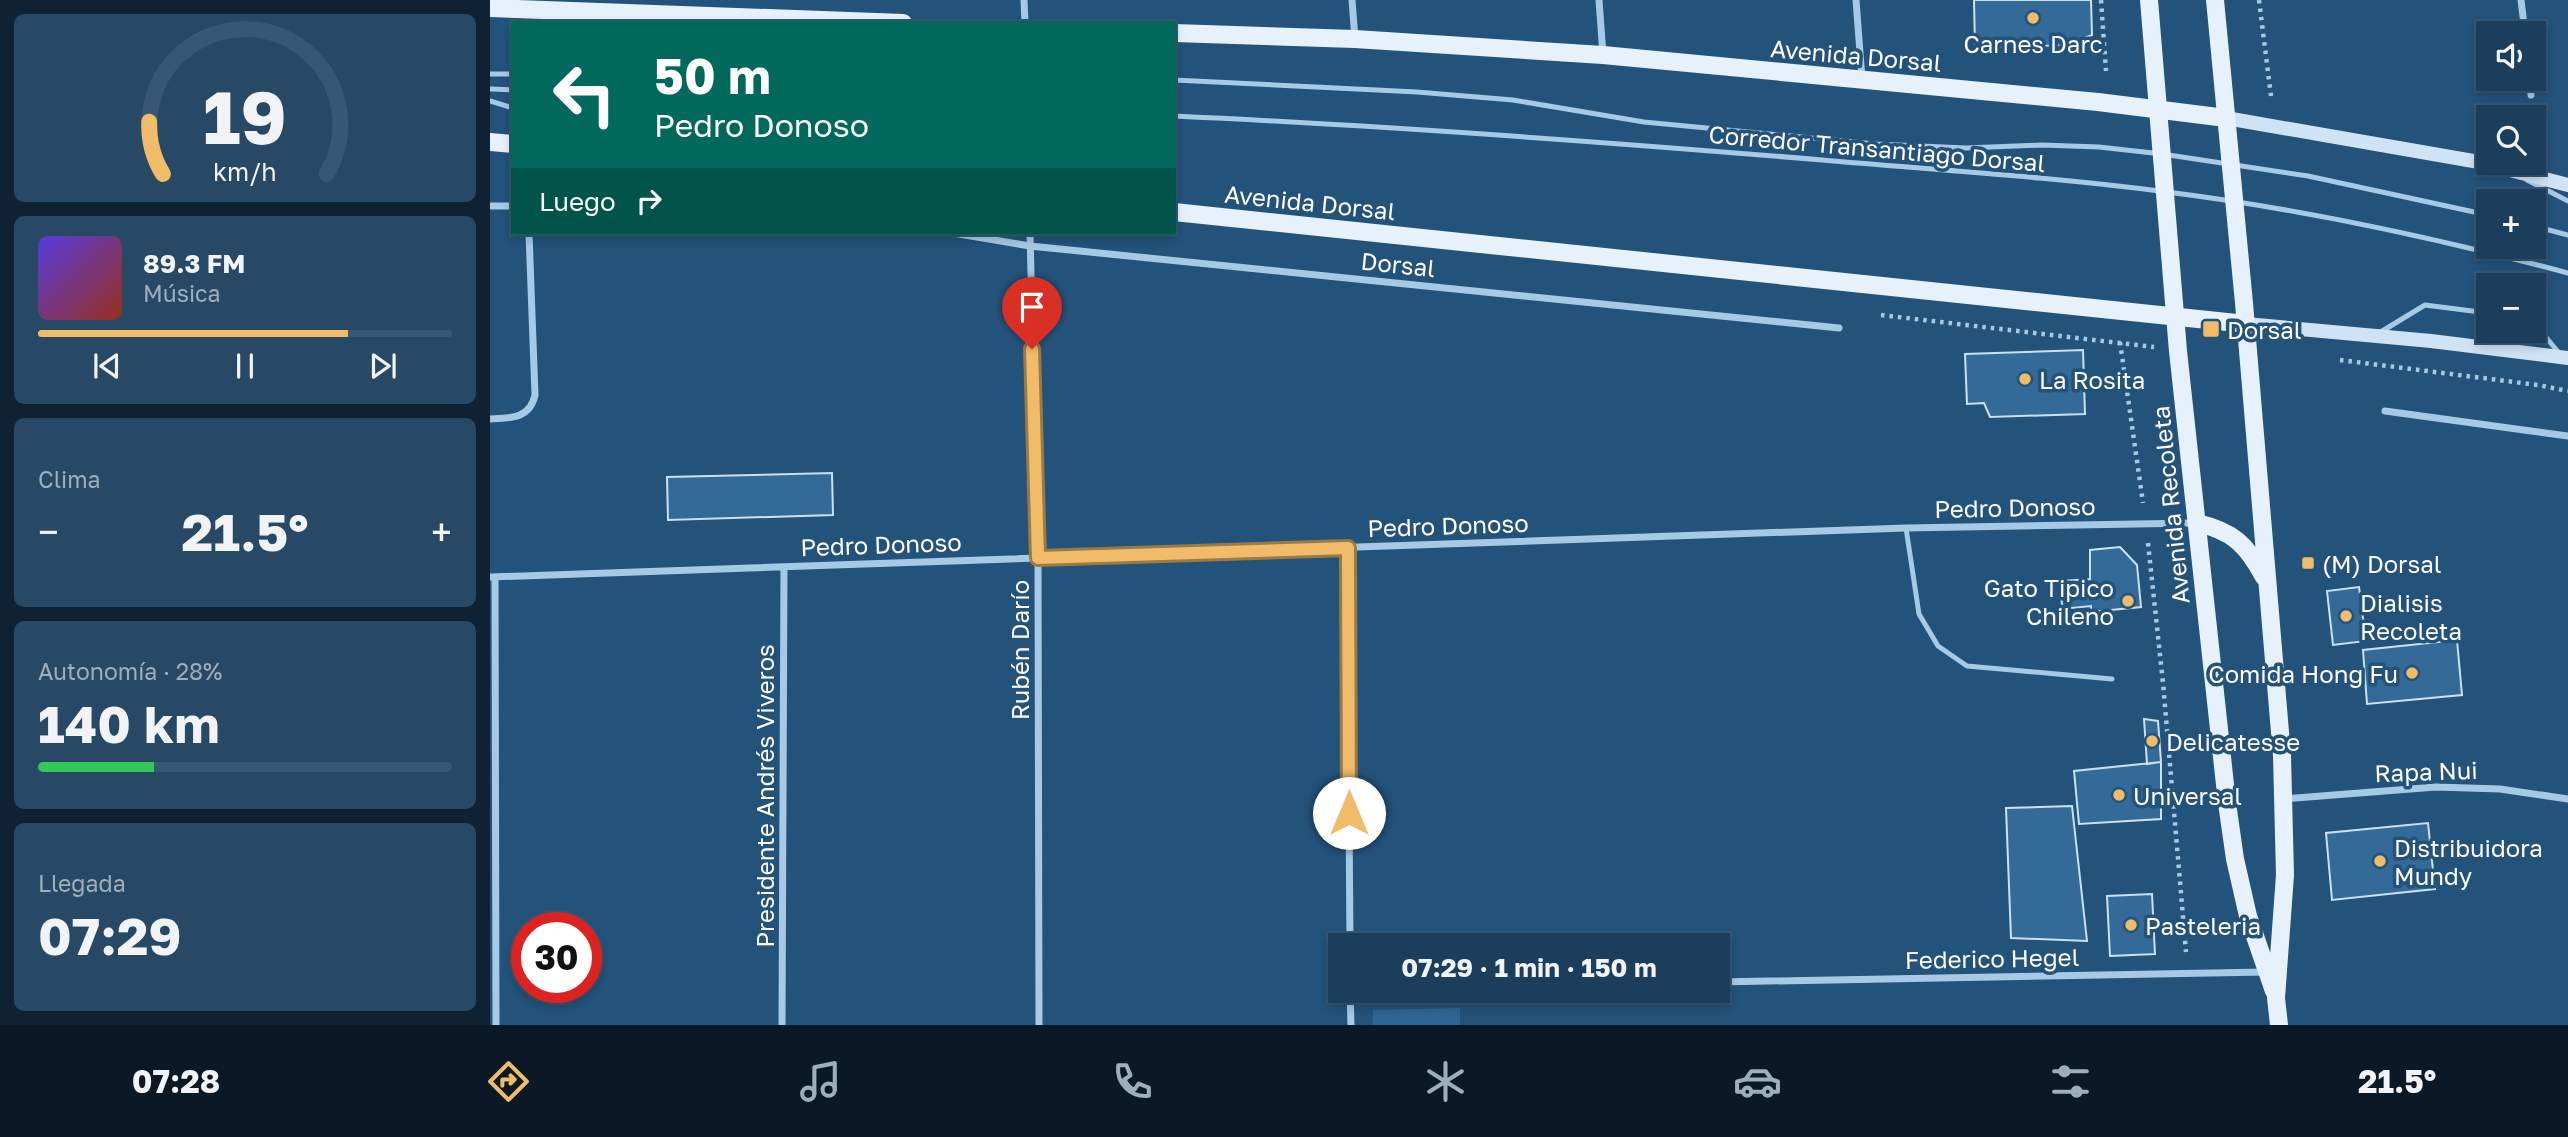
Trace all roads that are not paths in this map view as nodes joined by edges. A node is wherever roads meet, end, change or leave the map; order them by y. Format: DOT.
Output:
graph roads {
  1 [pos="1024,0"];
  2 [pos="1352,0"];
  3 [pos="1599,0"];
  4 [pos="1856,0"];
  5 [pos="2149,0"];
  6 [pos="2215,0"];
  7 [pos="2521,0"];
  8 [pos="514,4"];
  9 [pos="490,8"];
  10 [pos="863,21"];
  11 [pos="1025,21"];
  12 [pos="2524,21"];
  13 [pos="1176,33"];
  14 [pos="1355,40"];
  15 [pos="1603,55"];
  16 [pos="490,74"];
  17 [pos="511,74"];
  18 [pos="1176,80"];
  19 [pos="1862,80"];
  20 [pos="490,89"];
  21 [pos="511,90"];
  22 [pos="2530,91"];
  23 [pos="2531,95"];
  24 [pos="490,101"];
  25 [pos="511,107"];
  26 [pos="2158,108"];
  27 [pos="1176,116"];
  28 [pos="2226,118"];
  29 [pos="490,142"];
  30 [pos="511,144"];
  31 [pos="2162,154"];
  32 [pos="2476,162"];
  33 [pos="2231,164"];
  34 [pos="2517,175"];
  35 [pos="2531,175"];
  36 [pos="2568,185"];
  37 [pos="2165,192"];
  38 [pos="2568,201"];
  39 [pos="2235,202"];
  40 [pos="490,206"];
  41 [pos="511,206"];
  42 [pos="1176,212"];
  43 [pos="2476,212"];
  44 [pos="2546,229"];
  45 [pos="529,235"];
  46 [pos="965,235"];
  47 [pos="1030,235"];
  48 [pos="2568,235"];
  49 [pos="1030,246"];
  50 [pos="2568,273"];
  51 [pos="2476,311"];
  52 [pos="2175,318"];
  53 [pos="2246,324"];
  54 [pos="1839,328"];
  55 [pos="2376,335"];
  56 [pos="2546,337"];
  57 [pos="2565,358"];
  58 [pos="2385,411"];
  59 [pos="490,419"];
  60 [pos="2568,436"];
  61 [pos="2197,523"];
  62 [pos="1906,528"];
  63 [pos="1348,548"];
  64 [pos="1038,558"];
  65 [pos="783,567"];
  66 [pos="492,577"];
  67 [pos="2266,580"];
  68 [pos="2112,679"];
  69 [pos="2284,799"];
  70 [pos="2568,799"];
  71 [pos="1350,933"];
  72 [pos="2267,972"];
  73 [pos="1730,982"];
  74 [pos="2276,998"];
  75 [pos="1350,1003"];
  76 [pos="496,1025"];
  77 [pos="782,1025"];
  78 [pos="1039,1025"];
  79 [pos="1350,1025"];
  80 [pos="2278,1025"];
  1 -- 11 [label="street"];
  2 -- 14 [label="street"];
  3 -- 15 [label="street"];
  4 -- 19 [label="street"];
  5 -- 26 [label="main road, Avenida Recoleta"];
  6 -- 28 [label="main road, Avenida Recoleta"];
  7 -- 12 [label="street"];
  8 -- 9 [label="main road"];
  8 -- 10 [label="main road"];
  13 -- 14 [label="main road, Avenida Dorsal"];
  14 -- 15 [label="main road, Avenida Dorsal"];
  15 -- 19 [label="main road, Avenida Dorsal"];
  16 -- 17 [label="lane"];
  18 -- 31 [label="lane, Corredor Transantiago Dorsal"];
  19 -- 26 [label="main road, Avenida Dorsal"];
  20 -- 21 [label="lane"];
  22 -- 23 [label="street"];
  24 -- 25 [label="lane"];
  26 -- 28 [label="main road, Avenida Dorsal"];
  26 -- 31 [label="main road, Avenida Recoleta"];
  27 -- 37 [label="lane, Corredor Transantiago Dorsal"];
  28 -- 32 [label="main road, Avenida Dorsal"];
  28 -- 33 [label="main road, Avenida Recoleta"];
  29 -- 30 [label="main road"];
  31 -- 33 [label="lane, Corredor Transantiago Dorsal"];
  31 -- 37 [label="main road, Avenida Recoleta"];
  33 -- 39 [label="main road, Avenida Recoleta"];
  33 -- 43 [label="lane, Corredor Transantiago Dorsal"];
  34 -- 38 [label="lane"];
  35 -- 36 [label="main road, Avenida Dorsal"];
  37 -- 39 [label="lane, Corredor Transantiago Dorsal"];
  37 -- 52 [label="main road, Avenida Recoleta"];
  39 -- 50 [label="lane, Corredor Transantiago Dorsal"];
  39 -- 53 [label="main road, Avenida Recoleta"];
  40 -- 41 [label="street"];
  42 -- 52 [label="main road, Avenida Dorsal"];
  44 -- 48 [label="lane"];
  45 -- 59 [label="street"];
  46 -- 49 [label="street, Dorsal"];
  47 -- 49 [label="street, Rubén Darío"];
  49 -- 54 [label="street, Dorsal"];
  49 -- 64 [label="street, Rubén Darío"];
  51 -- 55 [label="lane"];
  52 -- 53 [label="main road, Avenida Dorsal"];
  52 -- 61 [label="main road, Avenida Recoleta"];
  53 -- 55 [label="main road, Avenida Dorsal"];
  53 -- 67 [label="main road, Avenida Recoleta"];
  55 -- 57 [label="main road, Avenida Dorsal"];
  56 -- 57 [label="lane"];
  58 -- 60 [label="street"];
  61 -- 62 [label="street, Pedro Donoso"];
  61 -- 67 [label="main road"];
  61 -- 72 [label="main road, Avenida Recoleta"];
  62 -- 63 [label="street, Pedro Donoso"];
  62 -- 68 [label="lane"];
  63 -- 64 [label="street, Pedro Donoso"];
  63 -- 71 [label="street"];
  64 -- 65 [label="street, Pedro Donoso"];
  64 -- 78 [label="street, Rubén Darío"];
  65 -- 66 [label="street, Pedro Donoso"];
  65 -- 77 [label="street, Presidente Andrés Viveros"];
  66 -- 76 [label="street"];
  67 -- 69 [label="main road, Avenida Recoleta"];
  69 -- 70 [label="street, Rapa Nui"];
  69 -- 74 [label="main road, Avenida Recoleta"];
  72 -- 73 [label="street, Federico Hegel"];
  72 -- 74 [label="main road, Avenida Recoleta"];
  74 -- 80 [label="main road, Avenida Recoleta"];
  75 -- 79 [label="street"];
}
